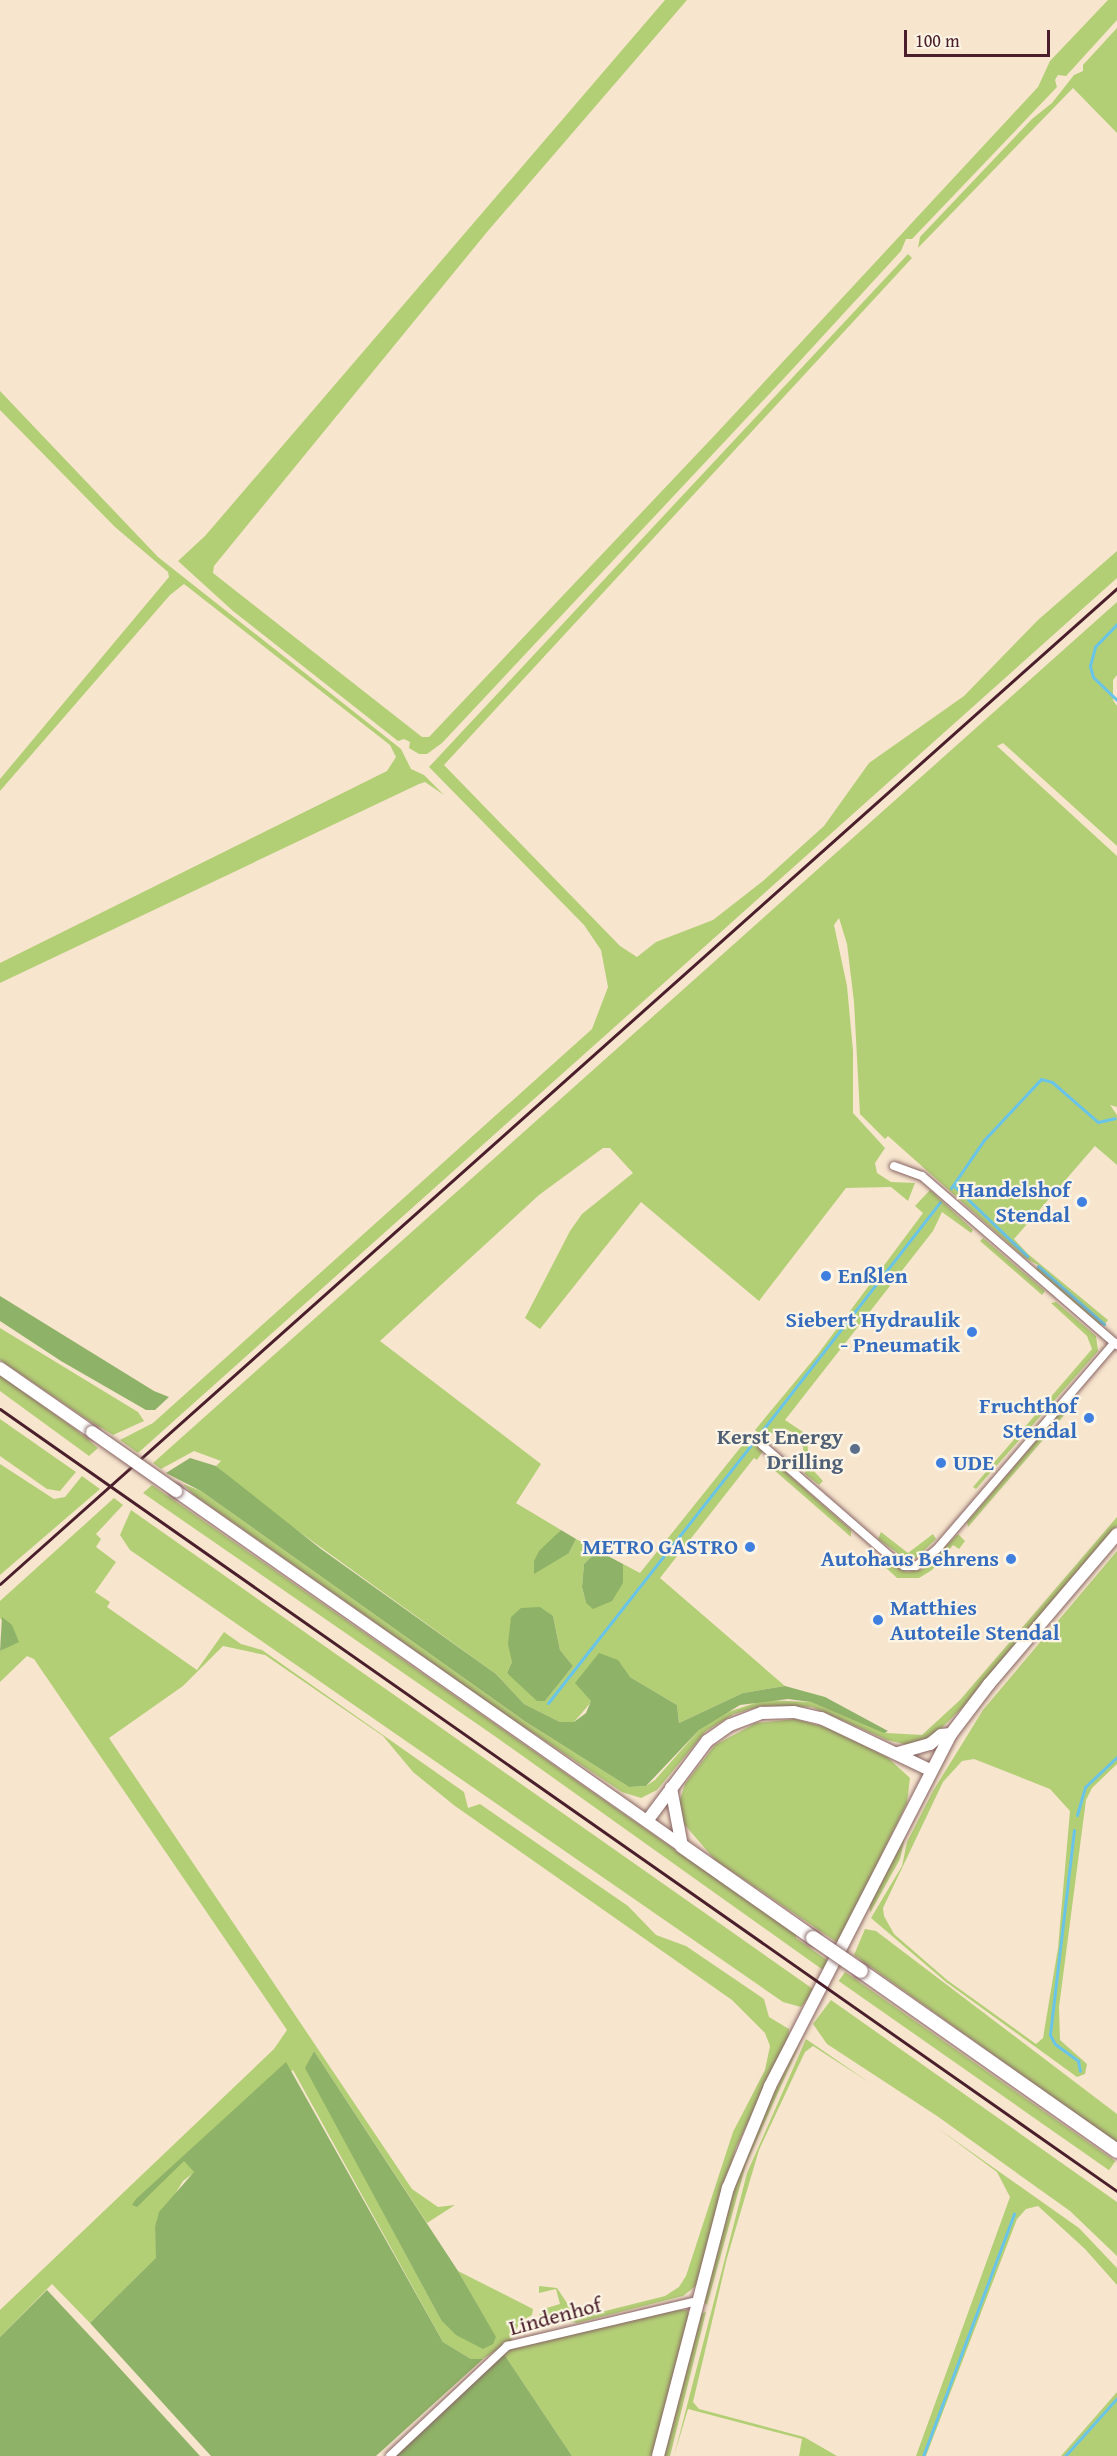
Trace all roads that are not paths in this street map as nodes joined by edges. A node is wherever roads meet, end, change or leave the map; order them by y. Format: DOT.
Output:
graph roads {
  1 [pos="894,1166"];
  2 [pos="1115,1344"];
  3 [pos="0,1368"];
  4 [pos="762,1445"];
  5 [pos="1117,1534"];
  6 [pos="951,1734"];
  7 [pos="898,1753"];
  8 [pos="930,1770"];
  9 [pos="671,1788"];
  10 [pos="647,1821"];
  11 [pos="682,1846"];
  12 [pos="1117,2151"];
  13 [pos="698,2301"];
  14 [pos="390,2456"];
  15 [pos="658,2456"];
  1 -- 2 [label="street"];
  2 -- 4 [label="street"];
  3 -- 10 [label="main road, bridge"];
  5 -- 6 [label="main road"];
  6 -- 7 [label="main road"];
  6 -- 8 [label="main road"];
  7 -- 8 [label="main road"];
  7 -- 9 [label="main road"];
  8 -- 13 [label="main road"];
  9 -- 10 [label="main road"];
  9 -- 11 [label="main road"];
  10 -- 11 [label="main road"];
  11 -- 12 [label="highway, bridge"];
  13 -- 14 [label="street, Lindenhof"];
  13 -- 15 [label="main road"];
}
